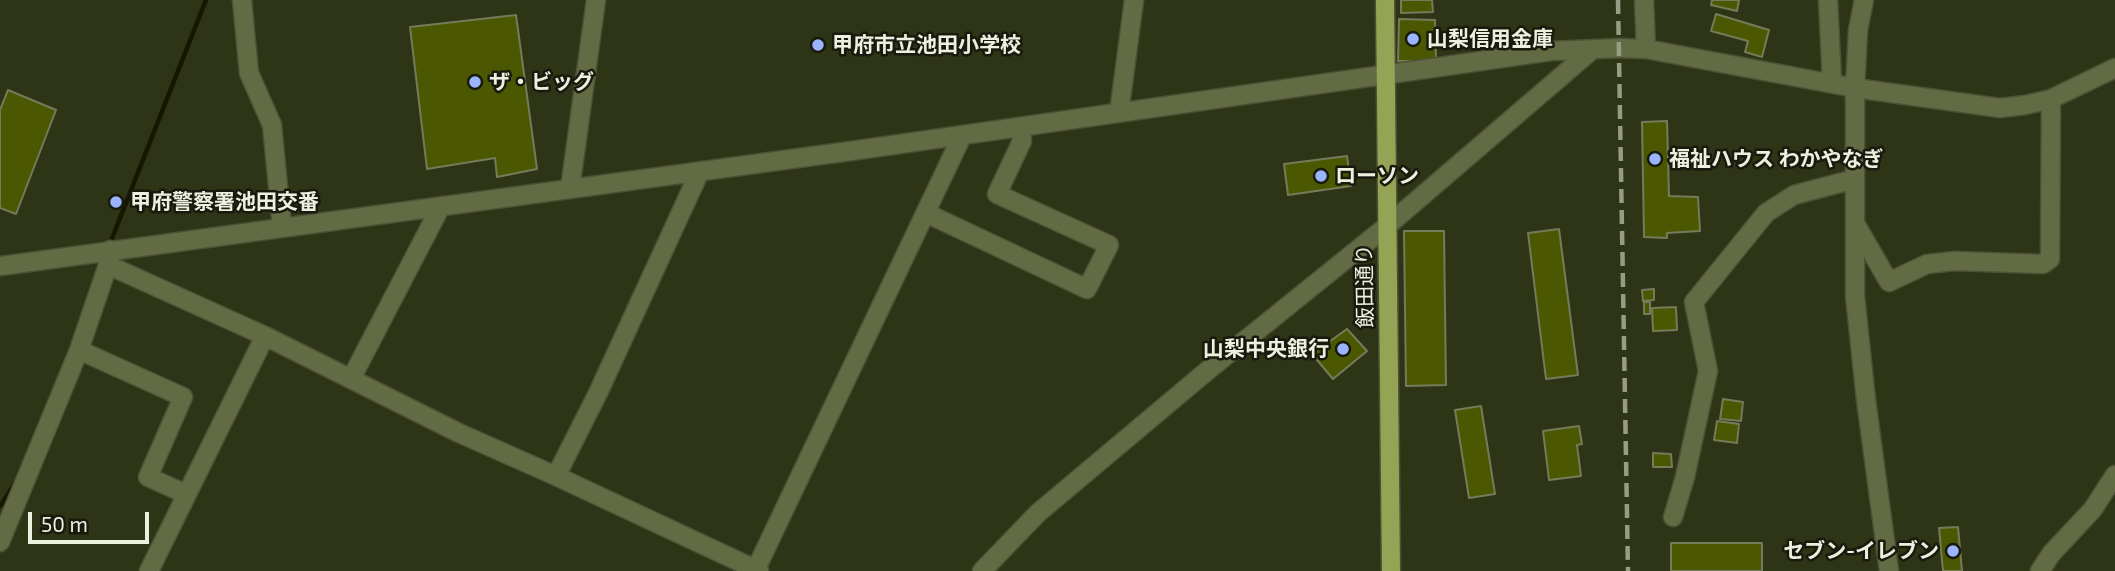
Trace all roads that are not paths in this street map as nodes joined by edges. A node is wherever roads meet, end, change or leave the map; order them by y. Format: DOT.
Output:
graph roads {
  1 [pos="242,0"];
  2 [pos="596,0"];
  3 [pos="1134,0"];
  4 [pos="1385,0"];
  5 [pos="1644,0"];
  6 [pos="1828,0"];
  7 [pos="1864,0"];
  8 [pos="1593,49"];
  9 [pos="1646,49"];
  10 [pos="2115,68"];
  11 [pos="1386,75"];
  12 [pos="1832,82"];
  13 [pos="1855,88"];
  14 [pos="2051,99"];
  15 [pos="1119,113"];
  16 [pos="1021,127"];
  17 [pos="962,136"];
  18 [pos="700,171"];
  19 [pos="1855,179"];
  20 [pos="570,189"];
  21 [pos="441,206"];
  22 [pos="926,213"];
  23 [pos="1855,223"];
  24 [pos="1387,226"];
  25 [pos="282,227"];
  26 [pos="109,257"];
  27 [pos="0,266"];
  28 [pos="265,336"];
  29 [pos="79,350"];
  30 [pos="351,379"];
  31 [pos="2115,475"];
  32 [pos="556,476"];
  33 [pos="186,494"];
  34 [pos="1673,517"];
  35 [pos="0,542"];
  36 [pos="757,570"];
  37 [pos="149,571"];
  38 [pos="982,571"];
  39 [pos="1391,571"];
  40 [pos="1888,571"];
  41 [pos="2040,571"];
  1 -- 25 [label="street"];
  2 -- 20 [label="street"];
  3 -- 15 [label="street"];
  4 -- 11 [label="main road, 飯田通り"];
  5 -- 9 [label="street"];
  6 -- 12 [label="street"];
  7 -- 13 [label="street"];
  8 -- 9 [label="street"];
  8 -- 11 [label="street"];
  8 -- 24 [label="street"];
  9 -- 12 [label="street"];
  10 -- 14 [label="street"];
  11 -- 15 [label="street"];
  11 -- 24 [label="main road, 飯田通り"];
  12 -- 13 [label="street"];
  13 -- 14 [label="street"];
  13 -- 19 [label="street"];
  14 -- 23 [label="street"];
  15 -- 16 [label="street"];
  16 -- 17 [label="street"];
  16 -- 22 [label="street"];
  17 -- 18 [label="street"];
  17 -- 22 [label="street"];
  18 -- 20 [label="street"];
  18 -- 32 [label="street"];
  19 -- 23 [label="street"];
  19 -- 34 [label="street"];
  20 -- 21 [label="street"];
  21 -- 25 [label="street"];
  21 -- 30 [label="street"];
  22 -- 36 [label="street"];
  23 -- 40 [label="street"];
  24 -- 38 [label="street"];
  24 -- 39 [label="main road, 飯田通り"];
  25 -- 26 [label="street"];
  26 -- 27 [label="street"];
  26 -- 28 [label="street"];
  26 -- 29 [label="street"];
  28 -- 30 [label="street"];
  28 -- 33 [label="street"];
  29 -- 33 [label="street"];
  29 -- 35 [label="street"];
  30 -- 32 [label="street"];
  31 -- 41 [label="street"];
  32 -- 36 [label="street"];
  33 -- 37 [label="street"];
}
